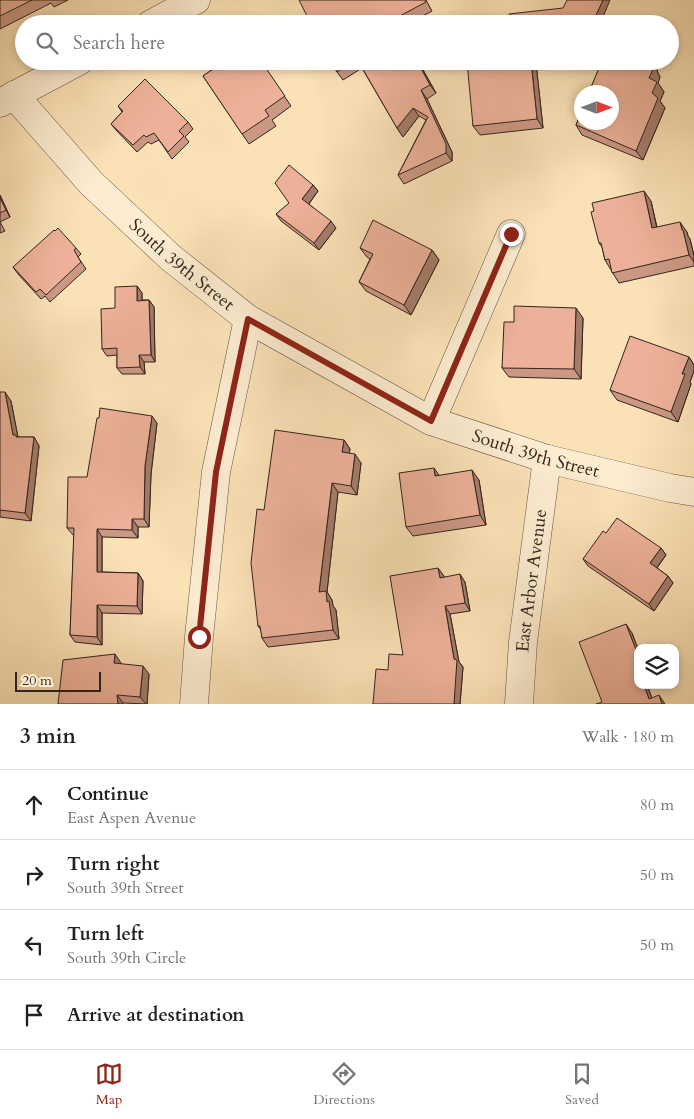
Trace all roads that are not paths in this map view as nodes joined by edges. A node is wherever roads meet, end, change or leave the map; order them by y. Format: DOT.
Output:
graph roads {
  1 [pos="196,0"];
  2 [pos="168,15"];
  3 [pos="62,70"];
  4 [pos="7,99"];
  5 [pos="511,234"];
  6 [pos="248,319"];
  7 [pos="431,421"];
  8 [pos="547,459"];
  9 [pos="694,492"];
  10 [pos="194,704"];
  11 [pos="519,704"];
  1 -- 2 [label="street"];
  3 -- 4 [label="street"];
  4 -- 6 [label="street, South 39th Street"];
  5 -- 7 [label="street"];
  6 -- 7 [label="street, South 39th Street"];
  6 -- 10 [label="street"];
  7 -- 8 [label="street, South 39th Street"];
  8 -- 9 [label="street, South 39th Street"];
  8 -- 11 [label="street, East Arbor Avenue"];
}
